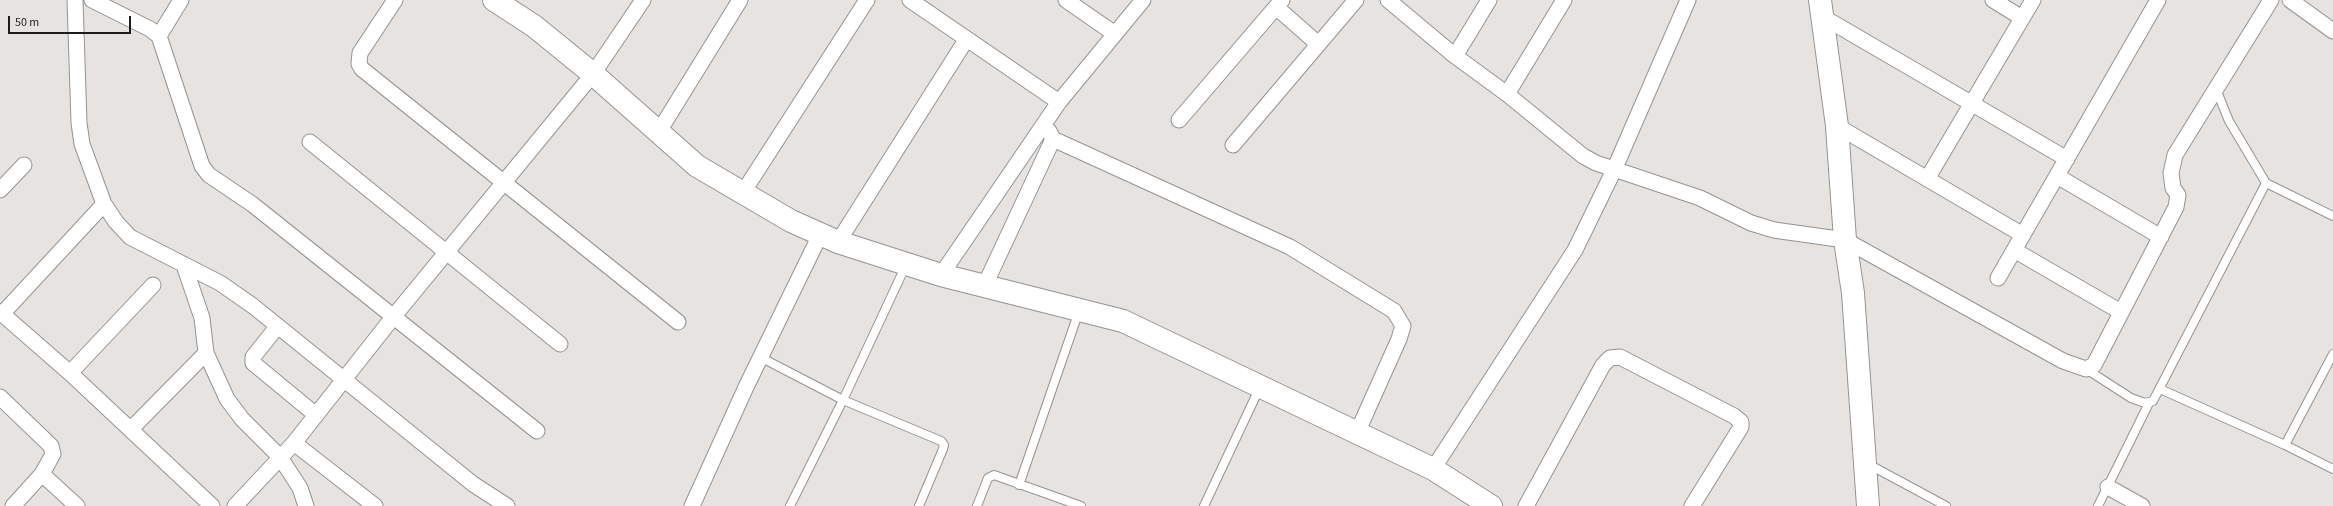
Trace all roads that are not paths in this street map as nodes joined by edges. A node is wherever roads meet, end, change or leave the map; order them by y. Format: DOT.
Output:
graph roads {
  1 [pos="75,0"];
  2 [pos="92,0"];
  3 [pos="181,0"];
  4 [pos="395,0"];
  5 [pos="494,0"];
  6 [pos="643,0"];
  7 [pos="740,0"];
  8 [pos="867,0"];
  9 [pos="910,0"];
  10 [pos="1143,0"];
  11 [pos="1356,0"];
  12 [pos="1489,0"];
  13 [pos="1564,0"];
  14 [pos="1688,0"];
  15 [pos="1993,0"];
  16 [pos="2033,0"];
  17 [pos="2158,0"];
  18 [pos="2271,0"];
  19 [pos="2290,0"];
  20 [pos="1070,1"];
  21 [pos="1392,1"];
  22 [pos="1279,3"];
  23 [pos="1822,9"];
  24 [pos="2022,18"];
  25 [pos="2333,31"];
  26 [pos="1115,34"];
  27 [pos="159,36"];
  28 [pos="966,40"];
  29 [pos="1317,43"];
  30 [pos="1455,56"];
  31 [pos="593,74"];
  32 [pos="2216,89"];
  33 [pos="1507,94"];
  34 [pos="1059,102"];
  35 [pos="1972,102"];
  36 [pos="1179,120"];
  37 [pos="1042,124"];
  38 [pos="1837,126"];
  39 [pos="658,133"];
  40 [pos="1052,139"];
  41 [pos="310,142"];
  42 [pos="1233,145"];
  43 [pos="2067,159"];
  44 [pos="24,165"];
  45 [pos="1614,170"];
  46 [pos="2057,176"];
  47 [pos="1927,179"];
  48 [pos="503,182"];
  49 [pos="2266,183"];
  50 [pos="0,190"];
  51 [pos="742,194"];
  52 [pos="104,204"];
  53 [pos="2333,216"];
  54 [pos="2023,235"];
  55 [pos="2161,237"];
  56 [pos="829,239"];
  57 [pos="1845,240"];
  58 [pos="2014,250"];
  59 [pos="445,252"];
  60 [pos="184,265"];
  61 [pos="906,265"];
  62 [pos="941,275"];
  63 [pos="1998,278"];
  64 [pos="153,285"];
  65 [pos="984,287"];
  66 [pos="1079,310"];
  67 [pos="2121,312"];
  68 [pos="1,313"];
  69 [pos="394,316"];
  70 [pos="678,322"];
  71 [pos="277,327"];
  72 [pos="560,344"];
  73 [pos="206,353"];
  74 [pos="2333,354"];
  75 [pos="760,357"];
  76 [pos="2086,369"];
  77 [pos="70,373"];
  78 [pos="343,381"];
  79 [pos="1261,387"];
  80 [pos="2160,389"];
  81 [pos="0,398"];
  82 [pos="844,400"];
  83 [pos="2150,403"];
  84 [pos="316,415"];
  85 [pos="131,429"];
  86 [pos="537,431"];
  87 [pos="1357,433"];
  88 [pos="294,443"];
  89 [pos="2286,445"];
  90 [pos="280,457"];
  91 [pos="1865,462"];
  92 [pos="1433,469"];
  93 [pos="2333,469"];
  94 [pos="42,474"];
  95 [pos="1019,485"];
  96 [pos="2108,487"];
  97 [pos="695,505"];
  98 [pos="13,506"];
  99 [pos="77,506"];
  100 [pos="212,506"];
  101 [pos="234,506"];
  102 [pos="306,506"];
  103 [pos="375,506"];
  104 [pos="507,506"];
  105 [pos="790,506"];
  106 [pos="919,506"];
  107 [pos="977,506"];
  108 [pos="1080,506"];
  109 [pos="1204,506"];
  110 [pos="1491,506"];
  111 [pos="1526,506"];
  112 [pos="1692,506"];
  113 [pos="1868,506"];
  114 [pos="1946,506"];
  115 [pos="2098,506"];
  116 [pos="2142,506"];
  1 -- 52 [label="street"];
  2 -- 27 [label="street"];
  3 -- 27 [label="street"];
  4 -- 48 [label="street"];
  5 -- 31 [label="street"];
  6 -- 31 [label="street"];
  7 -- 39 [label="street"];
  8 -- 51 [label="street"];
  9 -- 28 [label="street"];
  10 -- 26 [label="street"];
  11 -- 29 [label="street"];
  12 -- 30 [label="street"];
  13 -- 33 [label="street"];
  14 -- 45 [label="street"];
  15 -- 24 [label="street"];
  16 -- 24 [label="street"];
  17 -- 43 [label="street"];
  18 -- 32 [label="street"];
  19 -- 25 [label="street"];
  20 -- 26 [label="street"];
  21 -- 30 [label="street"];
  22 -- 29 [label="street"];
  22 -- 36 [label="street"];
  23 -- 35 [label="street"];
  23 -- 38 [label="street"];
  24 -- 35 [label="street"];
  26 -- 34 [label="street"];
  27 -- 69 [label="street"];
  28 -- 34 [label="street"];
  28 -- 56 [label="street"];
  29 -- 42 [label="street"];
  30 -- 33 [label="street"];
  31 -- 39 [label="street"];
  31 -- 48 [label="street"];
  32 -- 49 [label="lane"];
  32 -- 55 [label="street"];
  33 -- 45 [label="street"];
  34 -- 37 [label="street"];
  35 -- 43 [label="street"];
  35 -- 47 [label="street"];
  37 -- 40 [label="street"];
  37 -- 62 [label="street"];
  38 -- 47 [label="street"];
  38 -- 57 [label="street"];
  39 -- 51 [label="street"];
  40 -- 65 [label="street"];
  40 -- 87 [label="street"];
  41 -- 59 [label="street"];
  43 -- 46 [label="street"];
  44 -- 50 [label="street"];
  45 -- 57 [label="street"];
  45 -- 92 [label="street"];
  46 -- 54 [label="street"];
  46 -- 55 [label="street"];
  47 -- 54 [label="street"];
  48 -- 59 [label="street"];
  48 -- 70 [label="street"];
  49 -- 53 [label="lane"];
  49 -- 80 [label="lane"];
  51 -- 56 [label="street"];
  52 -- 60 [label="street"];
  52 -- 68 [label="street"];
  54 -- 58 [label="street"];
  55 -- 67 [label="street"];
  56 -- 61 [label="street"];
  56 -- 75 [label="street"];
  57 -- 76 [label="street"];
  57 -- 91 [label="street"];
  58 -- 63 [label="street"];
  58 -- 67 [label="street"];
  59 -- 69 [label="street"];
  59 -- 72 [label="street"];
  60 -- 71 [label="street"];
  60 -- 73 [label="street"];
  61 -- 62 [label="street"];
  61 -- 82 [label="lane"];
  62 -- 65 [label="street"];
  64 -- 77 [label="street"];
  65 -- 66 [label="street"];
  66 -- 79 [label="street"];
  66 -- 95 [label="lane"];
  67 -- 76 [label="street"];
  68 -- 77 [label="street"];
  69 -- 78 [label="street"];
  69 -- 86 [label="street"];
  71 -- 78 [label="street"];
  71 -- 84 [label="street"];
  73 -- 85 [label="street"];
  73 -- 90 [label="street"];
  74 -- 89 [label="lane"];
  75 -- 82 [label="lane"];
  75 -- 97 [label="street"];
  76 -- 83 [label="lane"];
  77 -- 85 [label="street"];
  78 -- 84 [label="street"];
  78 -- 104 [label="street"];
  79 -- 87 [label="street"];
  79 -- 109 [label="lane"];
  80 -- 83 [label="lane"];
  80 -- 89 [label="lane"];
  81 -- 94 [label="street"];
  82 -- 105 [label="lane"];
  82 -- 106 [label="lane"];
  83 -- 96 [label="lane"];
  84 -- 88 [label="street"];
  85 -- 100 [label="street"];
  87 -- 92 [label="street"];
  88 -- 90 [label="street"];
  88 -- 103 [label="street"];
  89 -- 93 [label="lane"];
  90 -- 101 [label="street"];
  90 -- 102 [label="street"];
  91 -- 113 [label="street"];
  91 -- 114 [label="lane"];
  92 -- 110 [label="street"];
  94 -- 98 [label="street"];
  94 -- 99 [label="street"];
  95 -- 107 [label="lane"];
  95 -- 108 [label="lane"];
  96 -- 115 [label="lane"];
  96 -- 116 [label="street"];
  111 -- 112 [label="street"];
}
